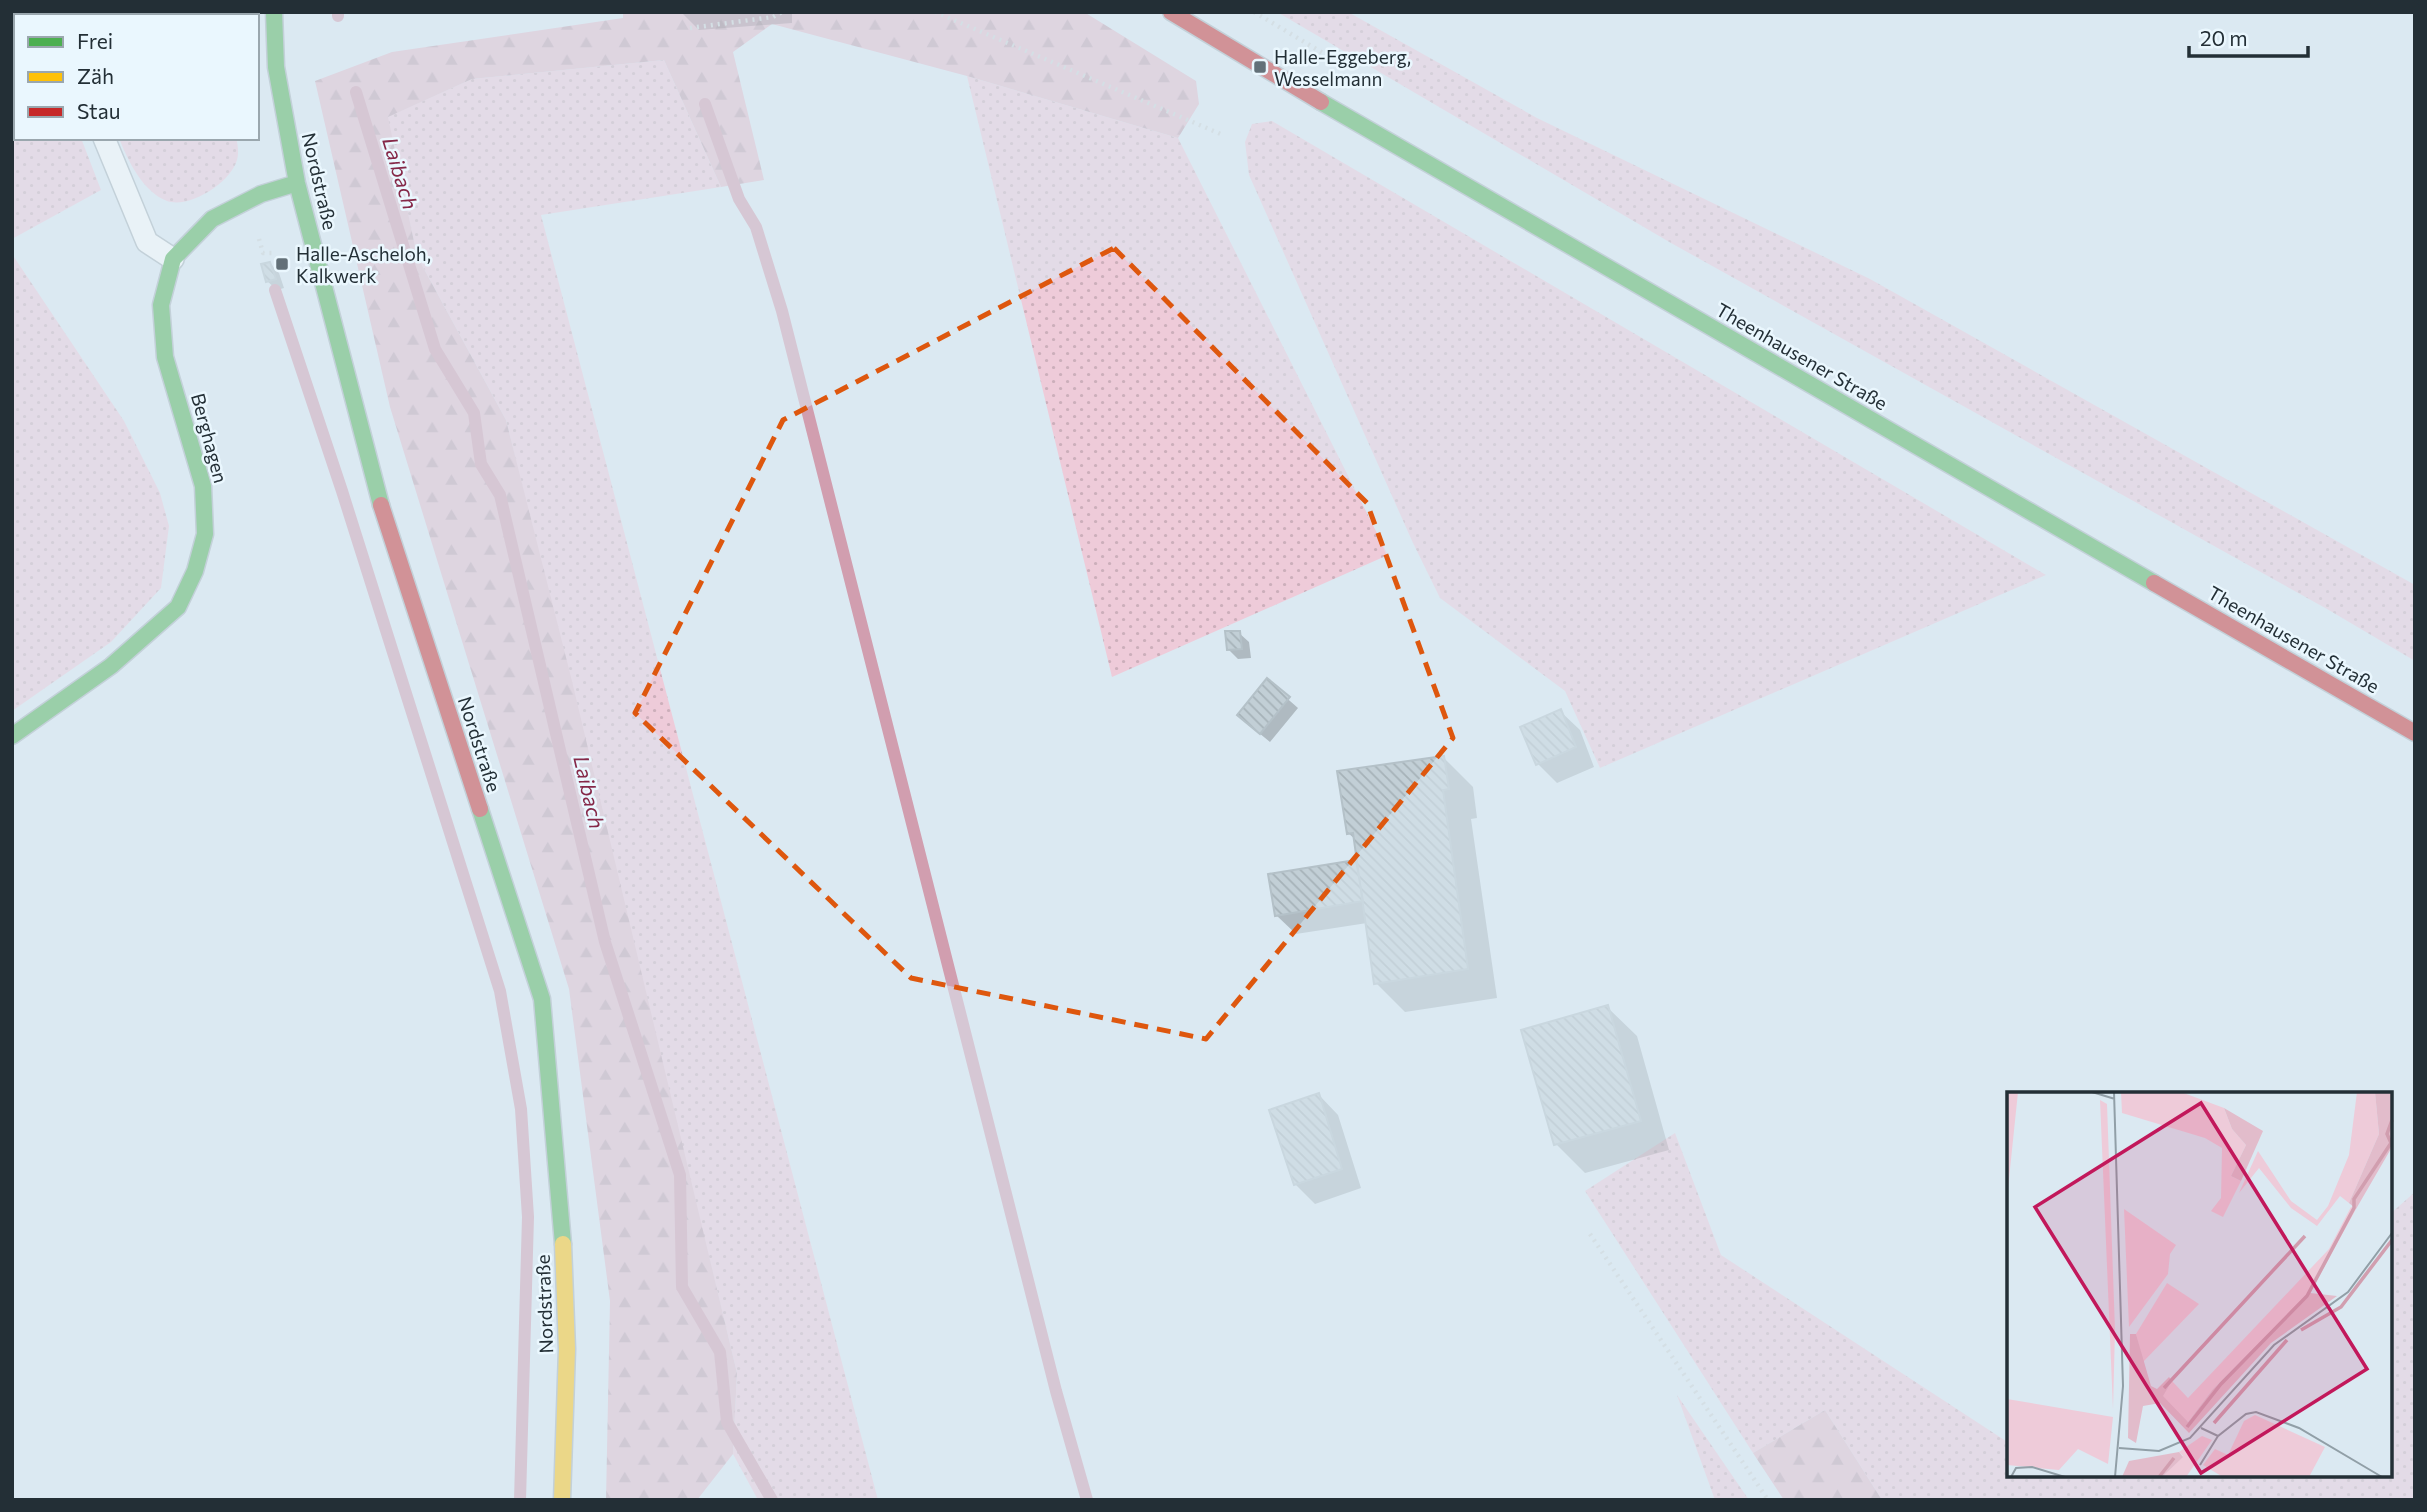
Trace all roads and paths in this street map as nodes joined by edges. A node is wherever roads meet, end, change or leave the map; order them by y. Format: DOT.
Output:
graph roads {
  1 [pos="274,12"];
  2 [pos="782,12"];
  3 [pos="935,12"];
  4 [pos="1171,12"];
  5 [pos="690,27"];
  6 [pos="1223,135"];
  7 [pos="105,140"];
  8 [pos="298,183"];
  9 [pos="173,259"];
  10 [pos="2415,733"];
  11 [pos="12,736"];
  12 [pos="1590,1234"];
  13 [pos="562,1500"];
  14 [pos="1768,1500"];
  1 -- 8 [label="street, Nordstraße"];
  2 -- 5 [label="path"];
  3 -- 6 [label="path"];
  4 -- 10 [label="street, Theenhausener Straße"];
  7 -- 9 [label="lane"];
  8 -- 9 [label="street, Berghagen"];
  8 -- 13 [label="street, Nordstraße"];
  9 -- 11 [label="street, Berghagen"];
  12 -- 14 [label="path"];
}
